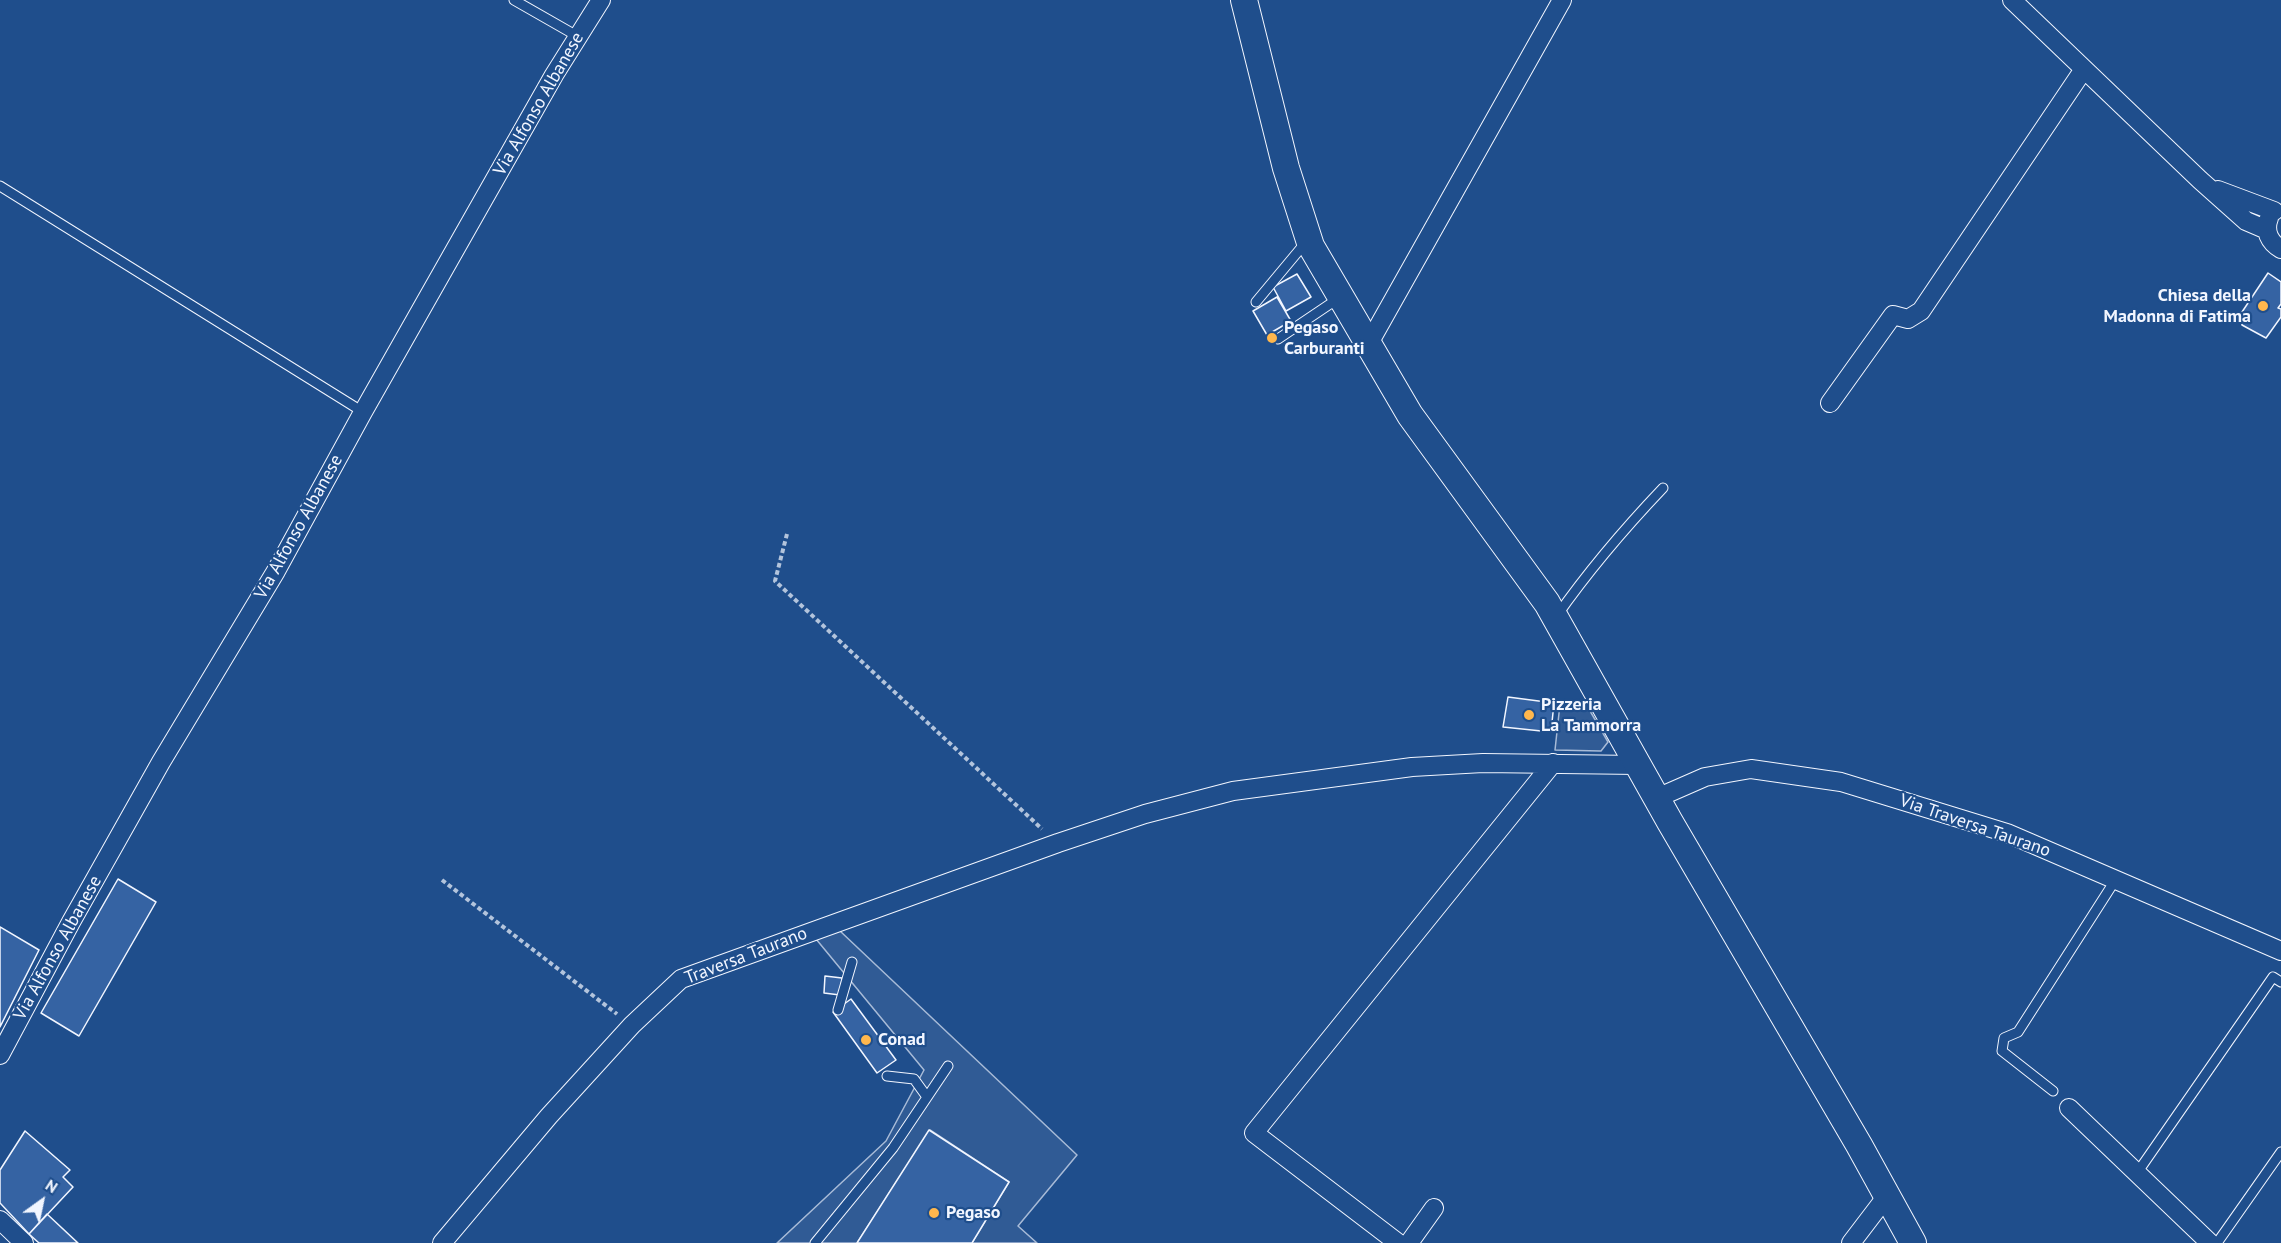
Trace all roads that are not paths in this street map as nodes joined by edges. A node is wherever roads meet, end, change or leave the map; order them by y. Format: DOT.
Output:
graph roads {
  1 [pos="514,0"];
  2 [pos="602,0"];
  3 [pos="1244,0"];
  4 [pos="1562,0"];
  5 [pos="2012,0"];
  6 [pos="578,36"];
  7 [pos="2084,69"];
  8 [pos="2200,180"];
  9 [pos="0,186"];
  10 [pos="2278,209"];
  11 [pos="2267,230"];
  12 [pos="1308,239"];
  13 [pos="2280,249"];
  14 [pos="1257,302"];
  15 [pos="1343,302"];
  16 [pos="1278,339"];
  17 [pos="1368,345"];
  18 [pos="1830,403"];
  19 [pos="363,412"];
  20 [pos="1663,488"];
  21 [pos="1555,619"];
  22 [pos="1553,764"];
  23 [pos="1638,765"];
  24 [pos="1657,798"];
  25 [pos="2116,879"];
  26 [pos="2281,951"];
  27 [pos="852,962"];
  28 [pos="2281,982"];
  29 [pos="838,1010"];
  30 [pos="0,1055"];
  31 [pos="948,1066"];
  32 [pos="887,1076"];
  33 [pos="2053,1091"];
  34 [pos="927,1097"];
  35 [pos="2069,1108"];
  36 [pos="2281,1152"];
  37 [pos="2137,1173"];
  38 [pos="1886,1197"];
  39 [pos="1434,1208"];
  40 [pos="0,1220"];
  41 [pos="24,1243"];
  42 [pos="442,1243"];
  43 [pos="815,1243"];
  44 [pos="1398,1243"];
  45 [pos="1408,1243"];
  46 [pos="1851,1243"];
  47 [pos="1913,1243"];
  48 [pos="2210,1243"];
  49 [pos="2217,1243"];
  1 -- 6 [label="lane"];
  2 -- 6 [label="street, Via Alfonso Albanese"];
  3 -- 12 [label="street"];
  4 -- 17 [label="street"];
  5 -- 7 [label="street"];
  6 -- 19 [label="street, Via Alfonso Albanese"];
  7 -- 8 [label="street"];
  7 -- 18 [label="street"];
  8 -- 10 [label="street"];
  8 -- 11 [label="street"];
  9 -- 19 [label="lane"];
  10 -- 11 [label="street"];
  11 -- 13 [label="street"];
  12 -- 14 [label="lane"];
  12 -- 15 [label="street"];
  15 -- 16 [label="lane"];
  15 -- 17 [label="street"];
  17 -- 21 [label="street"];
  19 -- 30 [label="street, Via Alfonso Albanese"];
  20 -- 21 [label="lane"];
  21 -- 23 [label="street"];
  22 -- 23 [label="street, Traversa Taurano"];
  22 -- 42 [label="street, Traversa Taurano"];
  22 -- 44 [label="street"];
  23 -- 24 [label="street"];
  24 -- 25 [label="street, Via Traversa Taurano"];
  24 -- 38 [label="street"];
  25 -- 26 [label="street, Via Traversa Taurano"];
  25 -- 33 [label="lane"];
  27 -- 29 [label="lane"];
  28 -- 37 [label="lane"];
  31 -- 34 [label="lane"];
  32 -- 34 [label="lane"];
  34 -- 43 [label="lane"];
  35 -- 37 [label="street"];
  36 -- 49 [label="lane"];
  37 -- 48 [label="street"];
  38 -- 46 [label="street"];
  38 -- 47 [label="street"];
  39 -- 45 [label="street"];
  40 -- 41 [label="street"];
}
